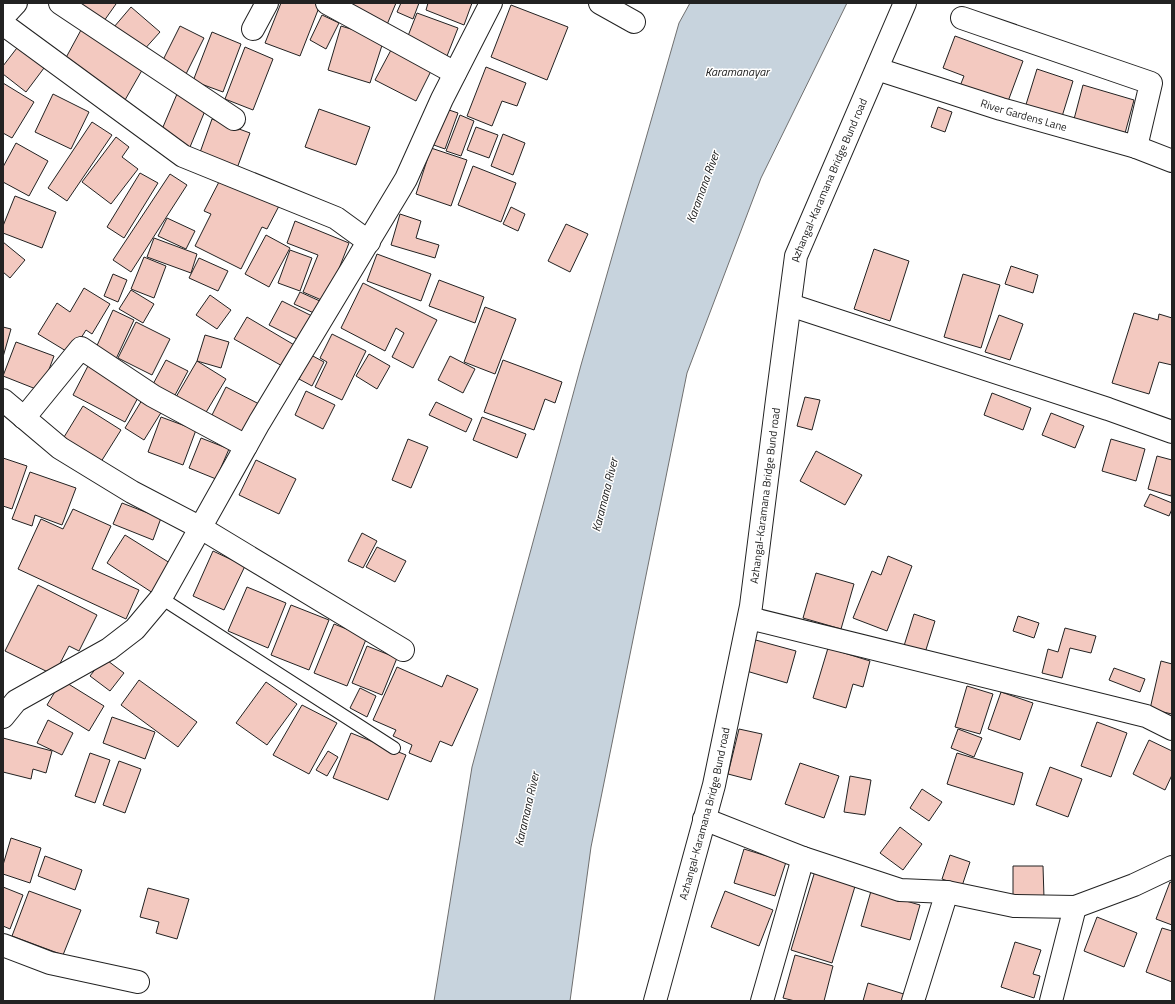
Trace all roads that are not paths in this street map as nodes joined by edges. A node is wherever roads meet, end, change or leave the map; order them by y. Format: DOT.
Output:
graph roads {
  1 [pos="16,3"];
  2 [pos="60,3"];
  3 [pos="267,3"];
  4 [pos="327,3"];
  5 [pos="491,3"];
  6 [pos="600,3"];
  7 [pos="905,3"];
  8 [pos="3,17"];
  9 [pos="962,18"];
  10 [pos="634,22"];
  11 [pos="3,24"];
  12 [pos="253,28"];
  13 [pos="877,69"];
  14 [pos="455,73"];
  15 [pos="234,119"];
  16 [pos="1136,147"];
  17 [pos="1172,161"];
  18 [pos="369,242"];
  19 [pos="790,305"];
  20 [pos="3,400"];
  21 [pos="24,418"];
  22 [pos="1172,432"];
  23 [pos="246,446"];
  24 [pos="201,528"];
  25 [pos="161,598"];
  26 [pos="749,618"];
  27 [pos="403,650"];
  28 [pos="3,717"];
  29 [pos="1172,729"];
  30 [pos="394,748"];
  31 [pos="704,819"];
  32 [pos="803,858"];
  33 [pos="1172,866"];
  34 [pos="947,892"];
  35 [pos="1075,907"];
  36 [pos="3,945"];
  37 [pos="138,982"];
  38 [pos="655,1001"];
  39 [pos="762,1001"];
  40 [pos="913,1001"];
  41 [pos="1051,1001"];
  1 -- 8 [label="street"];
  2 -- 15 [label="street"];
  3 -- 12 [label="street"];
  4 -- 14 [label="street"];
  5 -- 14 [label="street"];
  6 -- 10 [label="street"];
  7 -- 13 [label="street, Azhangal-Karamana Bridge Bund road"];
  9 -- 16 [label="street"];
  11 -- 18 [label="street"];
  13 -- 16 [label="street, River Gardens Lane"];
  13 -- 19 [label="street, Azhangal-Karamana Bridge Bund road"];
  14 -- 18 [label="street"];
  16 -- 17 [label="street, River Gardens Lane"];
  18 -- 23 [label="street"];
  19 -- 22 [label="street"];
  19 -- 26 [label="street, Azhangal-Karamana Bridge Bund road"];
  20 -- 21 [label="street"];
  21 -- 23 [label="street"];
  21 -- 24 [label="street"];
  23 -- 24 [label="street"];
  24 -- 25 [label="street"];
  24 -- 27 [label="street"];
  25 -- 28 [label="street"];
  25 -- 30 [label="lane"];
  26 -- 29 [label="street"];
  26 -- 31 [label="street, Azhangal-Karamana Bridge Bund road"];
  31 -- 32 [label="street"];
  31 -- 38 [label="street, Azhangal-Karamana Bridge Bund road"];
  32 -- 34 [label="street"];
  32 -- 39 [label="street"];
  33 -- 35 [label="street"];
  34 -- 35 [label="street"];
  34 -- 40 [label="street"];
  35 -- 41 [label="street"];
  36 -- 37 [label="street"];
}
